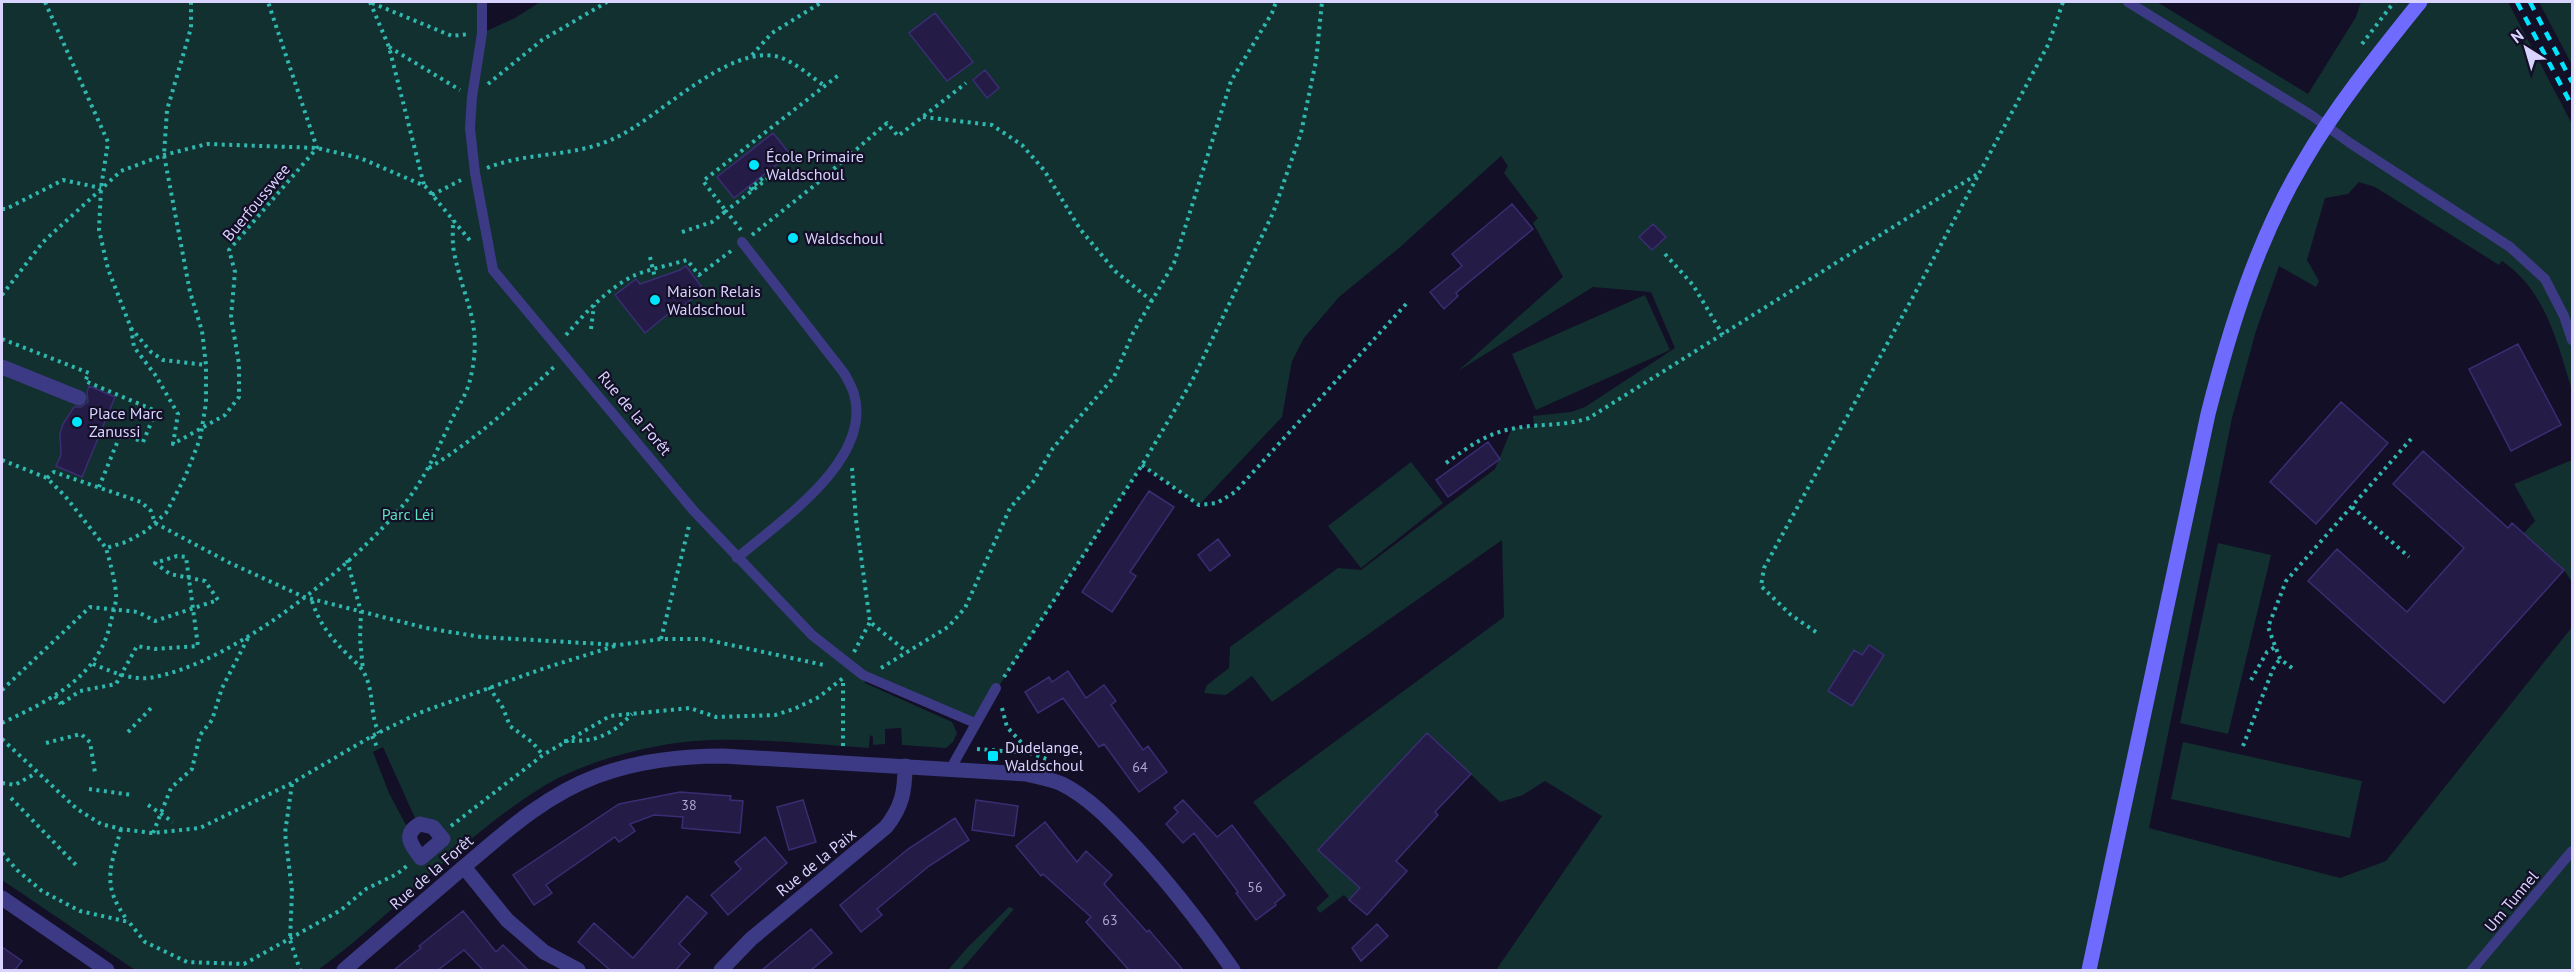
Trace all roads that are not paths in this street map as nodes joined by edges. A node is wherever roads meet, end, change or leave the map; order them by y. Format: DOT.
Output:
graph roads {
  1 [pos="482,2"];
  2 [pos="2128,2"];
  3 [pos="2420,2"];
  4 [pos="2326,126"];
  5 [pos="742,242"];
  6 [pos="2572,340"];
  7 [pos="2,367"];
  8 [pos="79,398"];
  9 [pos="737,558"];
  10 [pos="996,688"];
  11 [pos="975,723"];
  12 [pos="905,766"];
  13 [pos="951,768"];
  14 [pos="2572,851"];
  15 [pos="418,853"];
  16 [pos="464,867"];
  17 [pos="2,898"];
  18 [pos="107,970"];
  19 [pos="344,970"];
  20 [pos="578,970"];
  21 [pos="721,970"];
  22 [pos="1233,970"];
  23 [pos="2089,970"];
  24 [pos="2472,970"];
  1 -- 9 [label="lane, Rue de la Forêt"];
  2 -- 4 [label="lane"];
  3 -- 4 [label="main road"];
  4 -- 6 [label="lane"];
  4 -- 23 [label="main road"];
  5 -- 9 [label="lane"];
  7 -- 8 [label="street"];
  9 -- 11 [label="lane, Rue de la Forêt"];
  10 -- 11 [label="lane"];
  11 -- 13 [label="lane"];
  12 -- 13 [label="street, Rue de la Forêt"];
  12 -- 16 [label="street, Rue de la Forêt"];
  12 -- 21 [label="street, Rue de la Paix"];
  13 -- 22 [label="street, Rue de la Forêt"];
  14 -- 24 [label="lane, Um Tunnel"];
  15 -- 15 [label="street"];
  16 -- 19 [label="street, Rue de la Forêt"];
  16 -- 20 [label="street"];
  17 -- 18 [label="street"];
}
